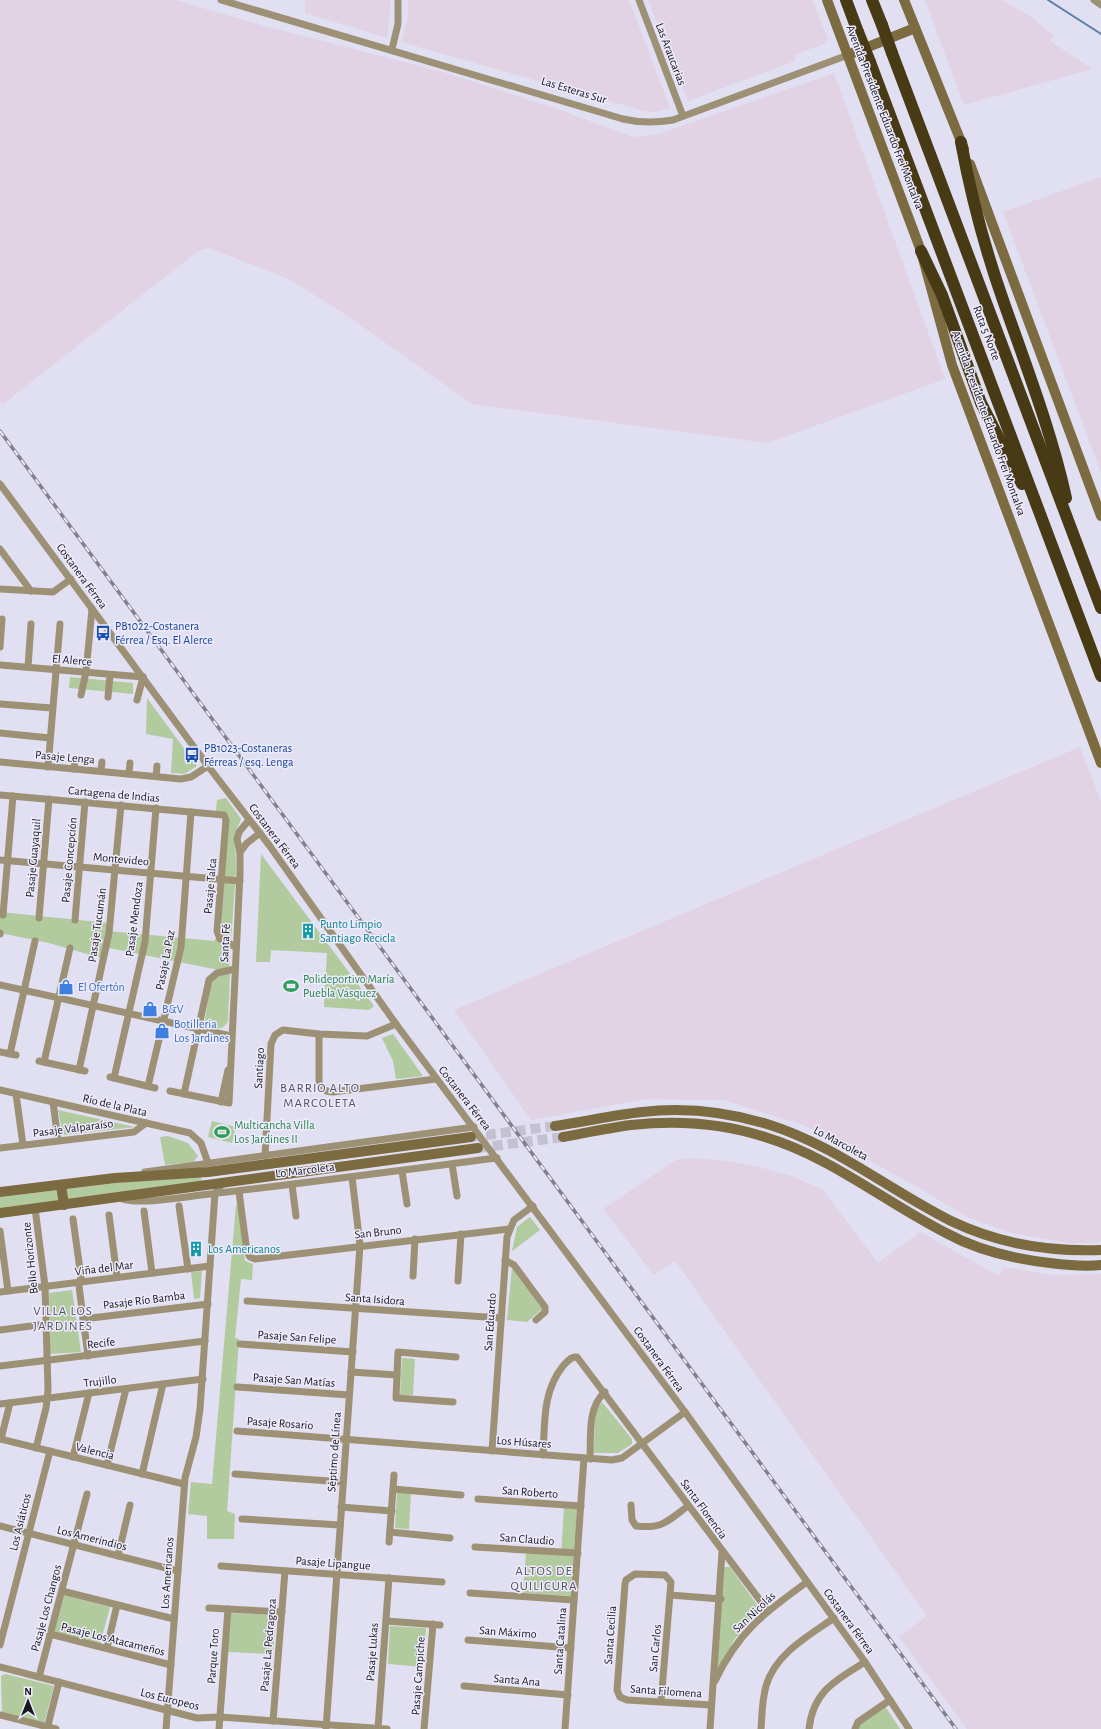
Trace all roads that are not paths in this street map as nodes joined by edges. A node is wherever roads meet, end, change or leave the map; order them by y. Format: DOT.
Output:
graph roads {
  1 [pos="221,0"];
  2 [pos="398,0"];
  3 [pos="639,0"];
  4 [pos="827,0"];
  5 [pos="846,0"];
  6 [pos="872,0"];
  7 [pos="904,0"];
  8 [pos="1094,0"];
  9 [pos="1101,5"];
  10 [pos="915,28"];
  11 [pos="392,49"];
  12 [pos="848,55"];
  13 [pos="683,116"];
  14 [pos="961,142"];
  15 [pos="921,251"];
  16 [pos="0,484"];
  17 [pos="3,494"];
  18 [pos="1101,516"];
  19 [pos="1042,520"];
  20 [pos="1075,540"];
  21 [pos="0,550"];
  22 [pos="71,579"];
  23 [pos="0,589"];
  24 [pos="31,591"];
  25 [pos="1101,608"];
  26 [pos="92,609"];
  27 [pos="2,620"];
  28 [pos="31,624"];
  29 [pos="60,624"];
  30 [pos="0,647"];
  31 [pos="0,665"];
  32 [pos="28,667"];
  33 [pos="55,670"];
  34 [pos="86,672"];
  35 [pos="110,674"];
  36 [pos="1101,676"];
  37 [pos="143,677"];
  38 [pos="81,695"];
  39 [pos="108,697"];
  40 [pos="137,700"];
  41 [pos="0,704"];
  42 [pos="52,708"];
  43 [pos="0,733"];
  44 [pos="50,738"];
  45 [pos="75,759"];
  46 [pos="0,762"];
  47 [pos="102,762"];
  48 [pos="130,763"];
  49 [pos="1101,763"];
  50 [pos="156,766"];
  51 [pos="208,766"];
  52 [pos="48,767"];
  53 [pos="74,769"];
  54 [pos="101,772"];
  55 [pos="128,774"];
  56 [pos="156,776"];
  57 [pos="0,795"];
  58 [pos="13,796"];
  59 [pos="49,799"];
  60 [pos="85,802"];
  61 [pos="121,805"];
  62 [pos="156,808"];
  63 [pos="191,812"];
  64 [pos="225,816"];
  65 [pos="249,820"];
  66 [pos="260,833"];
  67 [pos="240,852"];
  68 [pos="0,860"];
  69 [pos="8,860"];
  70 [pos="43,864"];
  71 [pos="79,867"];
  72 [pos="115,870"];
  73 [pos="150,873"];
  74 [pos="186,876"];
  75 [pos="222,879"];
  76 [pos="240,880"];
  77 [pos="3,915"];
  78 [pos="39,918"];
  79 [pos="75,920"];
  80 [pos="35,940"];
  81 [pos="236,947"];
  82 [pos="70,948"];
  83 [pos="235,969"];
  84 [pos="0,985"];
  85 [pos="24,990"];
  86 [pos="60,998"];
  87 [pos="94,1006"];
  88 [pos="128,1015"];
  89 [pos="164,1023"];
  90 [pos="396,1024"];
  91 [pos="198,1030"];
  92 [pos="319,1034"];
  93 [pos="231,1036"];
  94 [pos="0,1052"];
  95 [pos="230,1066"];
  96 [pos="436,1079"];
  97 [pos="152,1087"];
  98 [pos="0,1090"];
  99 [pos="170,1091"];
  100 [pos="16,1094"];
  101 [pos="184,1094"];
  102 [pos="53,1102"];
  103 [pos="221,1102"];
  104 [pos="146,1123"];
  105 [pos="555,1126"];
  106 [pos="473,1132"];
  107 [pos="563,1137"];
  108 [pos="58,1140"];
  109 [pos="23,1145"];
  110 [pos="0,1148"];
  111 [pos="478,1148"];
  112 [pos="265,1156"];
  113 [pos="497,1158"];
  114 [pos="208,1163"];
  115 [pos="452,1164"];
  116 [pos="402,1170"];
  117 [pos="352,1177"];
  118 [pos="115,1178"];
  119 [pos="129,1178"];
  120 [pos="223,1183"];
  121 [pos="61,1185"];
  122 [pos="292,1185"];
  123 [pos="0,1192"];
  124 [pos="239,1192"];
  125 [pos="216,1193"];
  126 [pos="118,1196"];
  127 [pos="457,1196"];
  128 [pos="910,1198"];
  129 [pos="407,1204"];
  130 [pos="64,1205"];
  131 [pos="179,1206"];
  132 [pos="533,1206"];
  133 [pos="928,1207"];
  134 [pos="36,1208"];
  135 [pos="901,1208"];
  136 [pos="144,1211"];
  137 [pos="0,1213"];
  138 [pos="109,1215"];
  139 [pos="296,1216"];
  140 [pos="918,1218"];
  141 [pos="73,1219"];
  142 [pos="509,1229"];
  143 [pos="0,1231"];
  144 [pos="461,1234"];
  145 [pos="415,1239"];
  146 [pos="360,1245"];
  147 [pos="1101,1250"];
  148 [pos="505,1260"];
  149 [pos="1101,1265"];
  150 [pos="210,1266"];
  151 [pos="188,1269"];
  152 [pos="152,1273"];
  153 [pos="413,1276"];
  154 [pos="118,1277"];
  155 [pos="458,1281"];
  156 [pos="80,1282"];
  157 [pos="45,1286"];
  158 [pos="8,1291"];
  159 [pos="0,1292"];
  160 [pos="247,1301"];
  161 [pos="208,1304"];
  162 [pos="356,1308"];
  163 [pos="501,1318"];
  164 [pos="83,1319"];
  165 [pos="536,1320"];
  166 [pos="46,1324"];
  167 [pos="0,1330"];
  168 [pos="205,1341"];
  169 [pos="240,1344"];
  170 [pos="353,1352"];
  171 [pos="88,1356"];
  172 [pos="456,1357"];
  173 [pos="47,1361"];
  174 [pos="0,1366"];
  175 [pos="351,1372"];
  176 [pos="397,1375"];
  177 [pos="202,1379"];
  178 [pos="163,1384"];
  179 [pos="237,1387"];
  180 [pos="126,1389"];
  181 [pos="604,1392"];
  182 [pos="89,1393"];
  183 [pos="350,1395"];
  184 [pos="48,1398"];
  185 [pos="453,1402"];
  186 [pos="10,1403"];
  187 [pos="0,1404"];
  188 [pos="685,1412"];
  189 [pos="237,1431"];
  190 [pos="0,1439"];
  191 [pos="346,1440"];
  192 [pos="642,1443"];
  193 [pos="36,1448"];
  194 [pos="50,1451"];
  195 [pos="492,1451"];
  196 [pos="543,1455"];
  197 [pos="73,1457"];
  198 [pos="587,1458"];
  199 [pos="107,1465"];
  200 [pos="142,1474"];
  201 [pos="235,1474"];
  202 [pos="394,1475"];
  203 [pos="343,1482"];
  204 [pos="184,1484"];
  205 [pos="393,1489"];
  206 [pos="87,1494"];
  207 [pos="461,1495"];
  208 [pos="478,1499"];
  209 [pos="130,1505"];
  210 [pos="631,1505"];
  211 [pos="581,1506"];
  212 [pos="688,1506"];
  213 [pos="341,1507"];
  214 [pos="392,1511"];
  215 [pos="242,1519"];
  216 [pos="340,1525"];
  217 [pos="0,1526"];
  218 [pos="390,1532"];
  219 [pos="29,1534"];
  220 [pos="450,1538"];
  221 [pos="389,1542"];
  222 [pos="74,1545"];
  223 [pos="475,1546"];
  224 [pos="722,1552"];
  225 [pos="578,1553"];
  226 [pos="118,1556"];
  227 [pos="221,1566"];
  228 [pos="178,1571"];
  229 [pos="285,1571"];
  230 [pos="337,1574"];
  231 [pos="630,1576"];
  232 [pos="389,1578"];
  233 [pos="442,1582"];
  234 [pos="808,1582"];
  235 [pos="62,1591"];
  236 [pos="470,1593"];
  237 [pos="670,1595"];
  238 [pos="720,1599"];
  239 [pos="574,1600"];
  240 [pos="118,1605"];
  241 [pos="209,1608"];
  242 [pos="228,1609"];
  243 [pos="768,1611"];
  244 [pos="282,1612"];
  245 [pos="834,1618"];
  246 [pos="174,1619"];
  247 [pos="386,1621"];
  248 [pos="50,1634"];
  249 [pos="468,1640"];
  250 [pos="0,1645"];
  251 [pos="107,1648"];
  252 [pos="571,1648"];
  253 [pos="865,1662"];
  254 [pos="171,1665"];
  255 [pos="0,1667"];
  256 [pos="39,1677"];
  257 [pos="59,1682"];
  258 [pos="464,1686"];
  259 [pos="712,1687"];
  260 [pos="568,1695"];
  261 [pos="620,1697"];
  262 [pos="890,1700"];
  263 [pos="661,1702"];
  264 [pos="710,1705"];
  265 [pos="168,1710"];
  266 [pos="0,1715"];
  267 [pos="220,1717"];
  268 [pos="273,1721"];
  269 [pos="326,1727"];
  270 [pos="47,1728"];
  271 [pos="378,1728"];
  272 [pos="56,1729"];
  273 [pos="166,1729"];
  274 [pos="219,1729"];
  275 [pos="387,1729"];
  276 [pos="424,1729"];
  277 [pos="565,1729"];
  278 [pos="710,1729"];
  279 [pos="760,1729"];
  280 [pos="809,1729"];
  281 [pos="855,1729"];
  282 [pos="909,1729"];
  1 -- 11 [label="street, Las Esteras Sur"];
  2 -- 11 [label="street"];
  3 -- 13 [label="street, Las Araucarias"];
  4 -- 12 [label="main road, Avenida Presidente Eduardo Frei Montalva"];
  5 -- 19 [label="highway, Ruta 5 Norte, bridge"];
  6 -- 20 [label="highway, Ruta 5 Norte, bridge"];
  7 -- 10 [label="main road"];
  8 -- 9 [label="street"];
  10 -- 12 [label="main road, Las Esteras Sur"];
  10 -- 14 [label="main road"];
  11 -- 13 [label="street, Las Esteras Sur"];
  12 -- 13 [label="street, Las Esteras Sur"];
  12 -- 15 [label="main road, Avenida Presidente Eduardo Frei Montalva"];
  14 -- 18 [label="main road"];
  14 -- 20 [label="highway"];
  15 -- 19 [label="highway"];
  15 -- 49 [label="main road, Avenida Presidente Eduardo Frei Montalva"];
  16 -- 17 [label="street, Costanera Férrea"];
  17 -- 22 [label="street, Costanera Férrea"];
  19 -- 36 [label="highway, Ruta 5 Norte"];
  20 -- 25 [label="highway, Ruta 5 Norte"];
  21 -- 24 [label="street"];
  22 -- 24 [label="street"];
  22 -- 26 [label="street, Costanera Férrea"];
  23 -- 24 [label="street"];
  26 -- 34 [label="street"];
  26 -- 37 [label="street, Costanera Férrea"];
  27 -- 30 [label="street"];
  28 -- 32 [label="street"];
  29 -- 33 [label="street"];
  31 -- 32 [label="street, El Alerce"];
  32 -- 33 [label="street, El Alerce"];
  33 -- 34 [label="street, El Alerce"];
  33 -- 42 [label="street"];
  34 -- 35 [label="street, El Alerce"];
  34 -- 38 [label="street"];
  35 -- 37 [label="street, El Alerce"];
  35 -- 39 [label="street"];
  37 -- 40 [label="street"];
  37 -- 51 [label="street, Costanera Férrea"];
  41 -- 42 [label="street"];
  42 -- 44 [label="street"];
  43 -- 44 [label="street"];
  44 -- 52 [label="street"];
  45 -- 53 [label="street"];
  46 -- 52 [label="street, Pasaje Lenga"];
  47 -- 54 [label="street"];
  48 -- 55 [label="street"];
  50 -- 56 [label="street"];
  51 -- 56 [label="street, Pasaje Lenga"];
  51 -- 65 [label="street, Costanera Férrea"];
  52 -- 53 [label="street, Pasaje Lenga"];
  53 -- 54 [label="street, Pasaje Lenga"];
  54 -- 55 [label="street, Pasaje Lenga"];
  55 -- 56 [label="street, Pasaje Lenga"];
  57 -- 58 [label="street, Cartagena de Indias"];
  58 -- 59 [label="street, Cartagena de Indias"];
  58 -- 69 [label="street"];
  59 -- 60 [label="street, Cartagena de Indias"];
  59 -- 70 [label="street, Pasaje Guayaquil"];
  60 -- 61 [label="street, Cartagena de Indias"];
  60 -- 71 [label="street, Pasaje Concepción"];
  61 -- 62 [label="street, Cartagena de Indias"];
  61 -- 72 [label="street, Pasaje Tucumán"];
  62 -- 63 [label="street, Cartagena de Indias"];
  62 -- 73 [label="street, Pasaje Mendoza"];
  63 -- 64 [label="street, Cartagena de Indias"];
  63 -- 74 [label="street, Pasaje La Paz"];
  64 -- 75 [label="street, Pasaje Talca"];
  65 -- 66 [label="street, Costanera Férrea"];
  65 -- 67 [label="street, Santa Fé"];
  66 -- 67 [label="street"];
  66 -- 90 [label="street, Costanera Férrea"];
  67 -- 76 [label="street, Santa Fé"];
  68 -- 69 [label="street, Montevideo"];
  69 -- 70 [label="street, Montevideo"];
  69 -- 77 [label="street"];
  70 -- 71 [label="street, Montevideo"];
  70 -- 78 [label="street, Pasaje Guayaquil"];
  71 -- 72 [label="street, Montevideo"];
  71 -- 79 [label="street, Pasaje Concepción"];
  72 -- 73 [label="street, Montevideo"];
  72 -- 87 [label="street, Pasaje Tucumán"];
  73 -- 74 [label="street, Montevideo"];
  73 -- 88 [label="street, Pasaje Mendoza"];
  74 -- 75 [label="street, Montevideo"];
  74 -- 89 [label="street, Pasaje La Paz"];
  75 -- 76 [label="street, Montevideo"];
  75 -- 81 [label="street, Pasaje Talca"];
  76 -- 81 [label="street, Santa Fé"];
  80 -- 85 [label="street"];
  81 -- 83 [label="street, Santa Fé"];
  82 -- 86 [label="street"];
  83 -- 91 [label="street"];
  83 -- 93 [label="street, Santa Fé"];
  84 -- 85 [label="street"];
  85 -- 86 [label="street"];
  85 -- 94 [label="street"];
  86 -- 87 [label="street"];
  86 -- 87 [label="street, Pasaje Tucumán"];
  87 -- 88 [label="street"];
  88 -- 89 [label="street"];
  88 -- 97 [label="street, Pasaje Mendoza"];
  89 -- 91 [label="street"];
  89 -- 97 [label="street, Pasaje La Paz"];
  90 -- 92 [label="street, Santiago"];
  90 -- 96 [label="street, Costanera Férrea"];
  91 -- 93 [label="street"];
  91 -- 101 [label="street"];
  92 -- 96 [label="street"];
  92 -- 112 [label="street, Santiago"];
  93 -- 95 [label="street, Santa Fé"];
  95 -- 103 [label="street"];
  95 -- 103 [label="street"];
  96 -- 106 [label="street, Costanera Férrea"];
  98 -- 100 [label="street, Río de la Plata"];
  99 -- 101 [label="street"];
  100 -- 102 [label="street, Río de la Plata"];
  100 -- 109 [label="street"];
  101 -- 103 [label="street"];
  102 -- 104 [label="street, Río de la Plata"];
  102 -- 108 [label="street"];
  104 -- 108 [label="street, Pasaje Valparaíso"];
  104 -- 114 [label="street, Río de la Plata"];
  105 -- 128 [label="main road, Lo Marcoleta"];
  106 -- 112 [label="street, Lo Marcoleta"];
  106 -- 113 [label="street, Costanera Férrea"];
  106 -- 119 [label="main road, Lo Marcoleta"];
  107 -- 135 [label="main road, Lo Marcoleta"];
  108 -- 109 [label="street, Pasaje Valparaíso"];
  109 -- 110 [label="street, Pasaje Valparaíso"];
  111 -- 120 [label="main road, Lo Marcoleta"];
  112 -- 114 [label="street, Lo Marcoleta"];
  113 -- 115 [label="street, Lo Marcoleta"];
  113 -- 132 [label="street, Costanera Férrea"];
  114 -- 119 [label="street, Lo Marcoleta"];
  115 -- 116 [label="street, Lo Marcoleta"];
  115 -- 127 [label="street"];
  116 -- 117 [label="street, Lo Marcoleta"];
  116 -- 129 [label="street"];
  117 -- 122 [label="street, Lo Marcoleta"];
  117 -- 146 [label="street, Séptimo de Línea"];
  118 -- 119 [label="main road, Lo Marcoleta"];
  118 -- 121 [label="main road, Lo Marcoleta"];
  118 -- 126 [label="main road"];
  120 -- 125 [label="street"];
  120 -- 126 [label="main road, Lo Marcoleta"];
  121 -- 123 [label="main road, Lo Marcoleta"];
  121 -- 130 [label="main road"];
  122 -- 124 [label="street, Lo Marcoleta"];
  122 -- 139 [label="street"];
  124 -- 125 [label="street, Lo Marcoleta"];
  124 -- 146 [label="street, San Bruno"];
  125 -- 126 [label="street, Lo Marcoleta"];
  125 -- 150 [label="street, Los Americanos"];
  126 -- 130 [label="main road, Lo Marcoleta"];
  128 -- 133 [label="main road, Lo Marcoleta"];
  128 -- 135 [label="main road"];
  130 -- 134 [label="main road, Lo Marcoleta"];
  131 -- 151 [label="street"];
  132 -- 142 [label="street"];
  132 -- 188 [label="street, Costanera Férrea"];
  133 -- 140 [label="main road"];
  133 -- 147 [label="main road, Lo Marcoleta"];
  134 -- 137 [label="main road, Lo Marcoleta"];
  134 -- 157 [label="street, Bello Horizonte"];
  135 -- 140 [label="main road, Lo Marcoleta"];
  136 -- 152 [label="street"];
  138 -- 154 [label="street"];
  140 -- 149 [label="main road, Lo Marcoleta"];
  141 -- 156 [label="street"];
  142 -- 144 [label="street, San Bruno"];
  142 -- 148 [label="street, San Eduardo"];
  143 -- 158 [label="street"];
  144 -- 145 [label="street, San Bruno"];
  144 -- 155 [label="street"];
  145 -- 146 [label="street, San Bruno"];
  145 -- 153 [label="street"];
  146 -- 162 [label="street, Séptimo de Línea"];
  148 -- 163 [label="street, San Eduardo"];
  148 -- 165 [label="street"];
  150 -- 151 [label="street, Viña del Mar"];
  150 -- 161 [label="street, Los Americanos"];
  151 -- 152 [label="street, Viña del Mar"];
  152 -- 154 [label="street, Viña del Mar"];
  154 -- 156 [label="street, Viña del Mar"];
  156 -- 157 [label="street, Viña del Mar"];
  156 -- 164 [label="street"];
  157 -- 158 [label="street, Viña del Mar"];
  157 -- 166 [label="street, Bello Horizonte"];
  158 -- 159 [label="street, Viña del Mar"];
  160 -- 162 [label="street, Santa Isidora"];
  161 -- 164 [label="street, Pasaje Río Bamba"];
  161 -- 168 [label="street, Los Americanos"];
  162 -- 163 [label="street, Santa Isidora"];
  162 -- 170 [label="street, Séptimo de Línea"];
  163 -- 195 [label="street, San Eduardo"];
  164 -- 171 [label="street"];
  166 -- 167 [label="street"];
  166 -- 173 [label="street, Bello Horizonte"];
  168 -- 171 [label="street, Recife"];
  168 -- 177 [label="street, Los Americanos"];
  169 -- 170 [label="street, Pasaje San Felipe"];
  170 -- 175 [label="street, Séptimo de Línea"];
  171 -- 173 [label="street, Recife"];
  172 -- 176 [label="street"];
  173 -- 174 [label="street, Recife"];
  173 -- 184 [label="street, Bello Horizonte"];
  175 -- 176 [label="street"];
  175 -- 183 [label="street, Séptimo de Línea"];
  176 -- 185 [label="street"];
  177 -- 178 [label="street, Trujillo"];
  177 -- 204 [label="street, Los Americanos"];
  178 -- 180 [label="street, Trujillo"];
  178 -- 200 [label="street"];
  179 -- 183 [label="street, Pasaje San Matías"];
  180 -- 182 [label="street, Trujillo"];
  180 -- 199 [label="street"];
  181 -- 192 [label="street, Santa Florencia"];
  181 -- 196 [label="street, Santa Florencia"];
  181 -- 198 [label="street, Santa Catalina"];
  182 -- 184 [label="street, Trujillo"];
  182 -- 197 [label="street"];
  183 -- 191 [label="street, Séptimo de Línea"];
  184 -- 186 [label="street, Trujillo"];
  184 -- 193 [label="street, Bello Horizonte"];
  186 -- 187 [label="street, Trujillo"];
  186 -- 190 [label="street"];
  188 -- 192 [label="street, Los Húsares"];
  188 -- 234 [label="street, Costanera Férrea"];
  189 -- 191 [label="street, Pasaje Rosario"];
  190 -- 193 [label="street, Valencia"];
  191 -- 195 [label="street, Los Húsares"];
  191 -- 203 [label="street, Séptimo de Línea"];
  192 -- 198 [label="street, Los Húsares"];
  192 -- 212 [label="street, Santa Florencia"];
  193 -- 194 [label="street, Valencia"];
  194 -- 197 [label="street, Valencia"];
  194 -- 219 [label="street, Los Asiáticos"];
  195 -- 196 [label="street, Los Húsares"];
  196 -- 198 [label="street, Los Húsares"];
  197 -- 199 [label="street, Valencia"];
  198 -- 211 [label="street, Santa Catalina"];
  199 -- 200 [label="street, Valencia"];
  200 -- 204 [label="street, Valencia"];
  201 -- 203 [label="street"];
  202 -- 205 [label="street"];
  203 -- 213 [label="street, Séptimo de Línea"];
  204 -- 228 [label="street, Los Americanos"];
  205 -- 207 [label="street"];
  205 -- 214 [label="street"];
  206 -- 222 [label="street, Pasaje Los Changos"];
  208 -- 211 [label="street, San Roberto"];
  209 -- 226 [label="street"];
  210 -- 212 [label="street"];
  211 -- 225 [label="street, Santa Catalina"];
  212 -- 224 [label="street, Santa Florencia"];
  213 -- 214 [label="street"];
  213 -- 216 [label="street, Séptimo de Línea"];
  214 -- 218 [label="street"];
  215 -- 216 [label="street"];
  216 -- 230 [label="street, Séptimo de Línea"];
  217 -- 219 [label="street, Los Amerindios"];
  218 -- 220 [label="street"];
  218 -- 221 [label="street"];
  219 -- 222 [label="street, Los Amerindios"];
  219 -- 250 [label="street, Los Asiáticos"];
  222 -- 226 [label="street, Los Amerindios"];
  222 -- 235 [label="street, Pasaje Los Changos"];
  223 -- 225 [label="street, San Claudio"];
  224 -- 238 [label="street, Santa Florencia"];
  224 -- 243 [label="street"];
  225 -- 239 [label="street, Santa Catalina"];
  226 -- 228 [label="street, Los Amerindios"];
  227 -- 229 [label="street, Pasaje Lipangue"];
  228 -- 246 [label="street, Los Americanos"];
  229 -- 230 [label="street, Pasaje Lipangue"];
  229 -- 244 [label="street, Pasaje La Pedragoza"];
  230 -- 232 [label="street, Pasaje Lipangue"];
  230 -- 269 [label="street, Séptimo de Línea"];
  231 -- 237 [label="street, San Carlos"];
  231 -- 261 [label="street, Santa Cecilia"];
  232 -- 233 [label="street, Pasaje Lipangue"];
  232 -- 247 [label="street, Pasaje Lukas"];
  234 -- 243 [label="street, San Nicolás"];
  234 -- 245 [label="street, Costanera Férrea"];
  235 -- 240 [label="street"];
  235 -- 248 [label="street, Pasaje Los Changos"];
  236 -- 239 [label="street"];
  237 -- 238 [label="street"];
  237 -- 263 [label="street, San Carlos"];
  238 -- 259 [label="street, Santa Florencia"];
  239 -- 252 [label="street, Santa Catalina"];
  240 -- 246 [label="street"];
  240 -- 251 [label="street"];
  241 -- 242 [label="street"];
  242 -- 244 [label="street"];
  242 -- 267 [label="street, Parque Toro"];
  243 -- 259 [label="street, San Nicolás"];
  244 -- 268 [label="street, Pasaje La Pedragoza"];
  245 -- 253 [label="street, Costanera Férrea"];
  245 -- 279 [label="street"];
  246 -- 254 [label="street, Los Americanos"];
  247 -- 271 [label="street, Pasaje Lukas"];
  247 -- 276 [label="street, Pasaje Campiche"];
  248 -- 251 [label="street, Pasaje Los Atacameños"];
  248 -- 256 [label="street, Pasaje Los Changos"];
  249 -- 252 [label="street, San Máximo"];
  251 -- 254 [label="street, Pasaje Los Atacameños"];
  252 -- 260 [label="street, Santa Catalina"];
  253 -- 262 [label="street, Costanera Férrea"];
  253 -- 280 [label="street"];
  254 -- 265 [label="street, Los Americanos"];
  255 -- 256 [label="street, Los Europeos"];
  256 -- 257 [label="street, Los Europeos"];
  257 -- 265 [label="street, Los Europeos"];
  257 -- 270 [label="street"];
  258 -- 260 [label="street, Santa Ana"];
  259 -- 264 [label="street, Santa Florencia"];
  260 -- 277 [label="street, Santa Catalina"];
  261 -- 263 [label="street, Santa Filomena"];
  262 -- 281 [label="street"];
  262 -- 282 [label="street, Costanera Férrea"];
  263 -- 264 [label="street, Santa Filomena"];
  264 -- 278 [label="street, Santa Florencia"];
  265 -- 267 [label="street, Los Europeos"];
  265 -- 273 [label="street, Los Americanos"];
  266 -- 270 [label="street"];
  267 -- 268 [label="street, Los Europeos"];
  267 -- 274 [label="street, Parque Toro"];
  268 -- 269 [label="street, Los Europeos"];
  269 -- 271 [label="street, Los Europeos"];
  270 -- 272 [label="street"];
  271 -- 275 [label="street, Los Europeos"];
}
